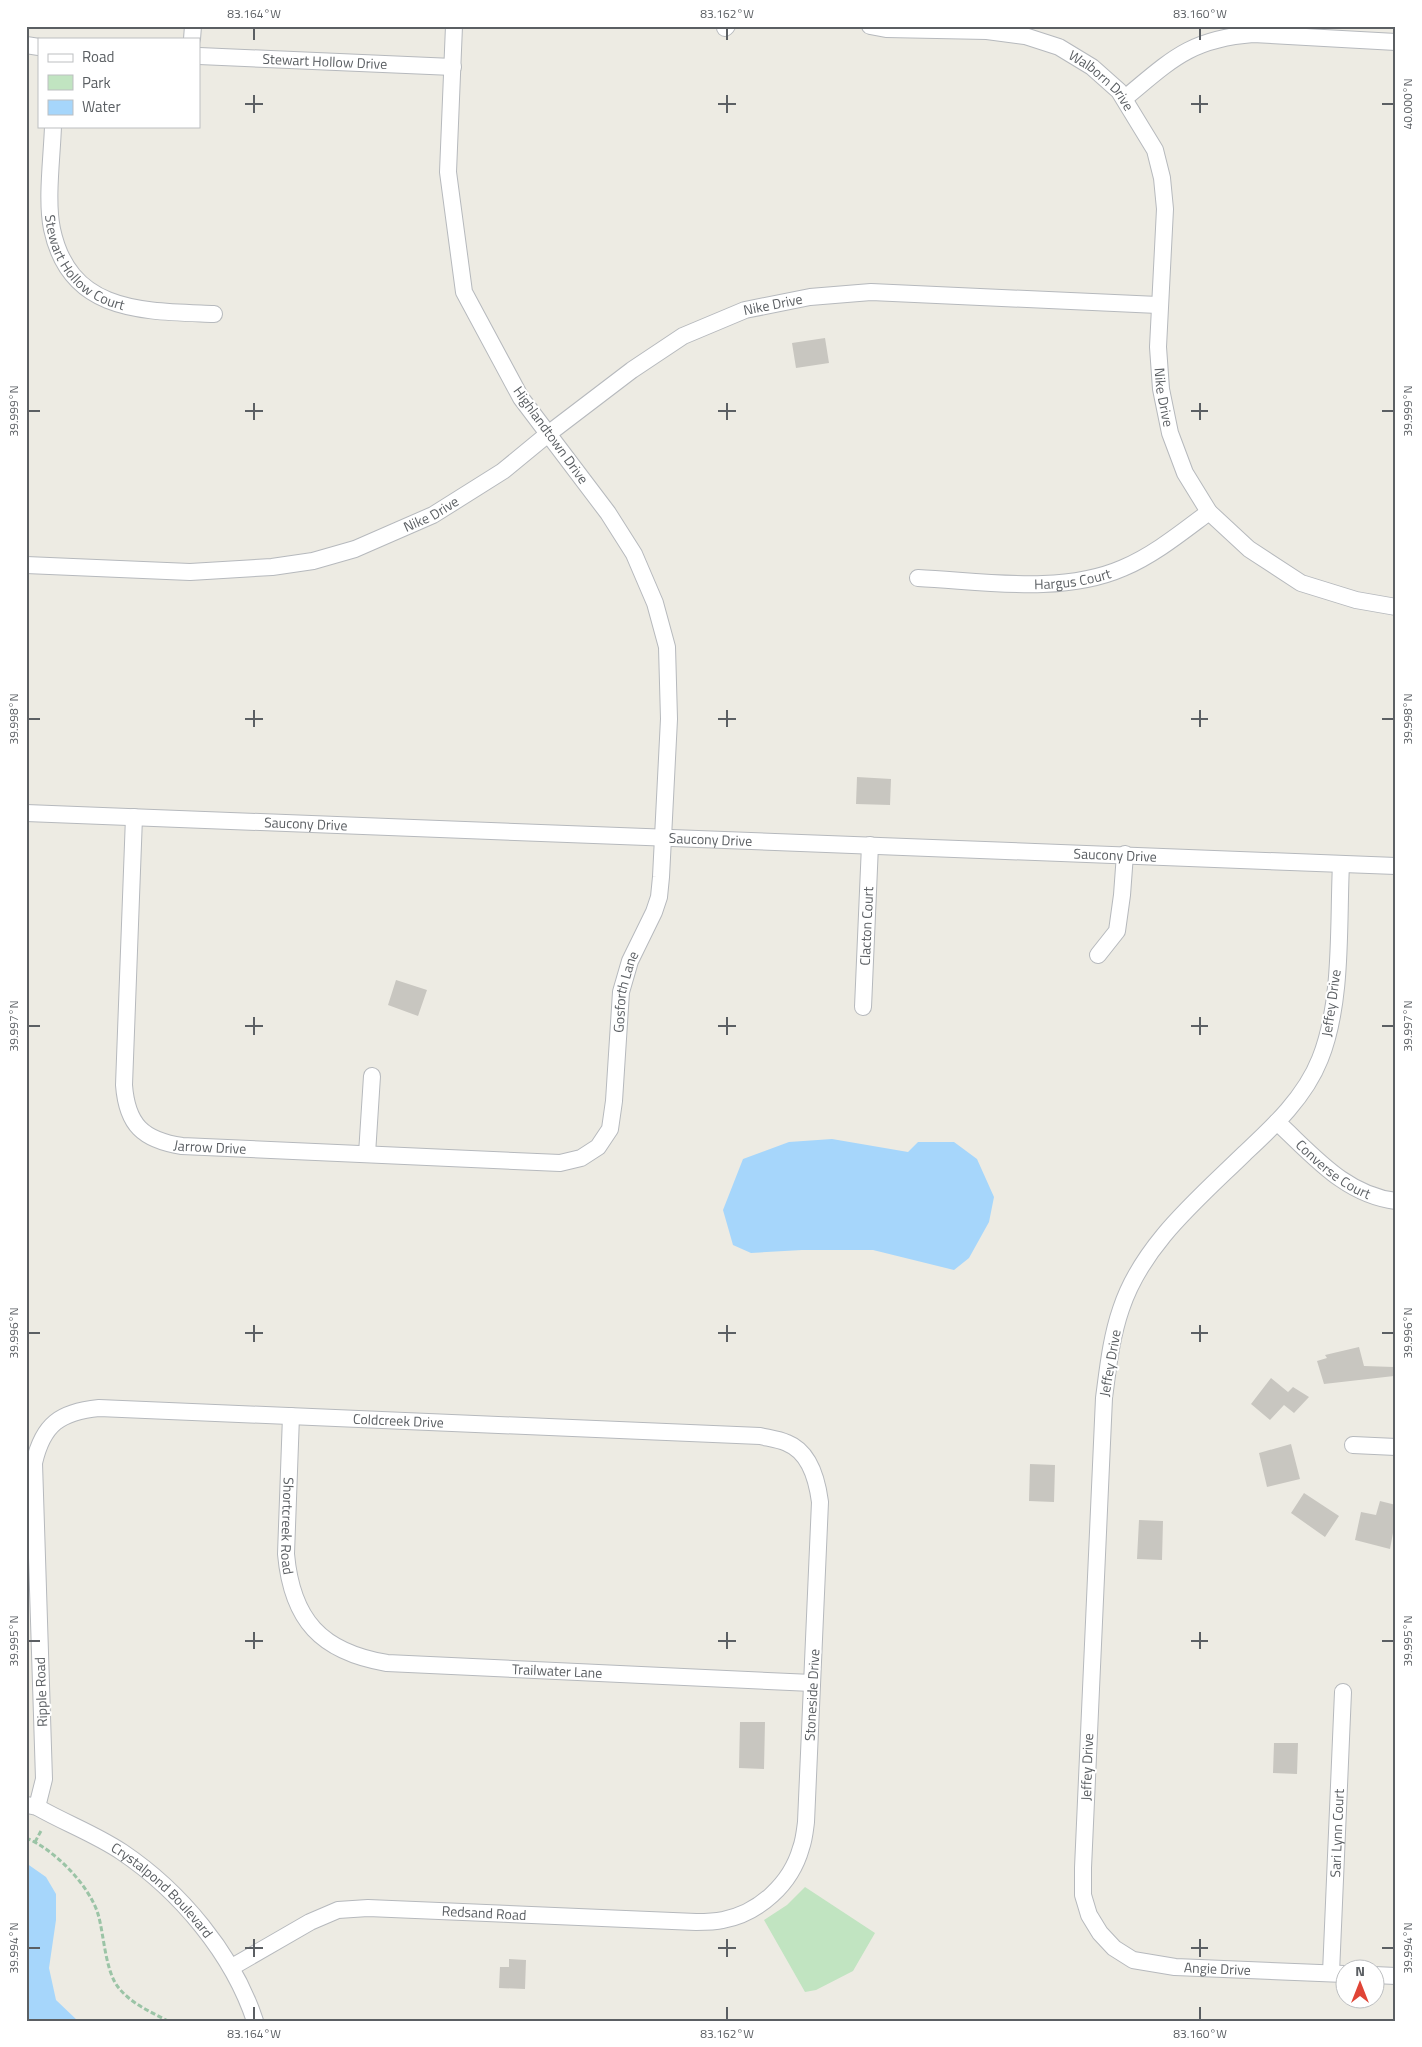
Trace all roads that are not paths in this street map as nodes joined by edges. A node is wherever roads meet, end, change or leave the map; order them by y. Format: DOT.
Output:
graph roads {
  1 [pos="454,26"];
  2 [pos="870,26"];
  3 [pos="1396,42"];
  4 [pos="200,56"];
  5 [pos="452,67"];
  6 [pos="1125,98"];
  7 [pos="53,128"];
  8 [pos="1158,305"];
  9 [pos="214,314"];
  10 [pos="548,434"];
  11 [pos="1208,512"];
  12 [pos="26,565"];
  13 [pos="918,578"];
  14 [pos="1396,606"];
  15 [pos="26,812"];
  16 [pos="134,817"];
  17 [pos="663,837"];
  18 [pos="870,845"];
  19 [pos="1125,854"];
  20 [pos="1341,864"];
  21 [pos="1396,866"];
  22 [pos="1098,955"];
  23 [pos="862,1007"];
  24 [pos="372,1076"];
  25 [pos="1277,1122"];
  26 [pos="598,1147"];
  27 [pos="367,1154"];
  28 [pos="1396,1201"];
  29 [pos="291,1416"];
  30 [pos="1353,1445"];
  31 [pos="1396,1447"];
  32 [pos="808,1461"];
  33 [pos="34,1487"];
  34 [pos="314,1629"];
  35 [pos="812,1683"];
  36 [pos="1342,1692"];
  37 [pos="32,1806"];
  38 [pos="749,1910"];
  39 [pos="1100,1933"];
  40 [pos="1338,1960"];
  41 [pos="232,1967"];
  42 [pos="1334,1973"];
  43 [pos="255,2021"];
  1 -- 5 [label="street, Highlandtown Drive"];
  2 -- 6 [label="street, Walborn Drive"];
  3 -- 6 [label="street"];
  4 -- 5 [label="street, Stewart Hollow Drive"];
  5 -- 10 [label="street, Highlandtown Drive"];
  6 -- 8 [label="street, Walborn Drive"];
  7 -- 9 [label="street, Stewart Hollow Court"];
  8 -- 10 [label="street, Nike Drive"];
  8 -- 11 [label="street, Nike Drive"];
  10 -- 12 [label="street, Nike Drive"];
  10 -- 17 [label="street, Highlandtown Drive"];
  11 -- 13 [label="street, Hargus Court"];
  11 -- 14 [label="street, Nike Drive"];
  15 -- 16 [label="street, Saucony Drive"];
  16 -- 17 [label="street, Saucony Drive"];
  16 -- 27 [label="street, Jarrow Drive"];
  17 -- 18 [label="street, Saucony Drive"];
  17 -- 26 [label="street, Gosforth Lane"];
  18 -- 19 [label="street, Saucony Drive"];
  18 -- 23 [label="street, Clacton Court"];
  19 -- 20 [label="street, Saucony Drive"];
  19 -- 22 [label="street"];
  20 -- 21 [label="street, Saucony Drive"];
  20 -- 25 [label="street, Jeffey Drive"];
  24 -- 27 [label="street"];
  25 -- 28 [label="street, Converse Court"];
  25 -- 39 [label="street, Jeffey Drive"];
  26 -- 27 [label="street, Jarrow Drive"];
  29 -- 32 [label="street, Coldcreek Drive"];
  29 -- 33 [label="street, Coldcreek Drive"];
  29 -- 34 [label="street, Shortcreek Road"];
  30 -- 31 [label="street"];
  32 -- 35 [label="street, Stoneside Drive"];
  33 -- 37 [label="street, Ripple Road"];
  34 -- 35 [label="street, Trailwater Lane"];
  35 -- 38 [label="street, Stoneside Drive"];
  36 -- 40 [label="street, Sari Lynn Court"];
  37 -- 41 [label="street, Crystalpond Boulevard"];
  38 -- 41 [label="street, Redsand Road"];
  39 -- 42 [label="street, Angie Drive"];
  41 -- 43 [label="street, Crystalpond Boulevard"];
}
